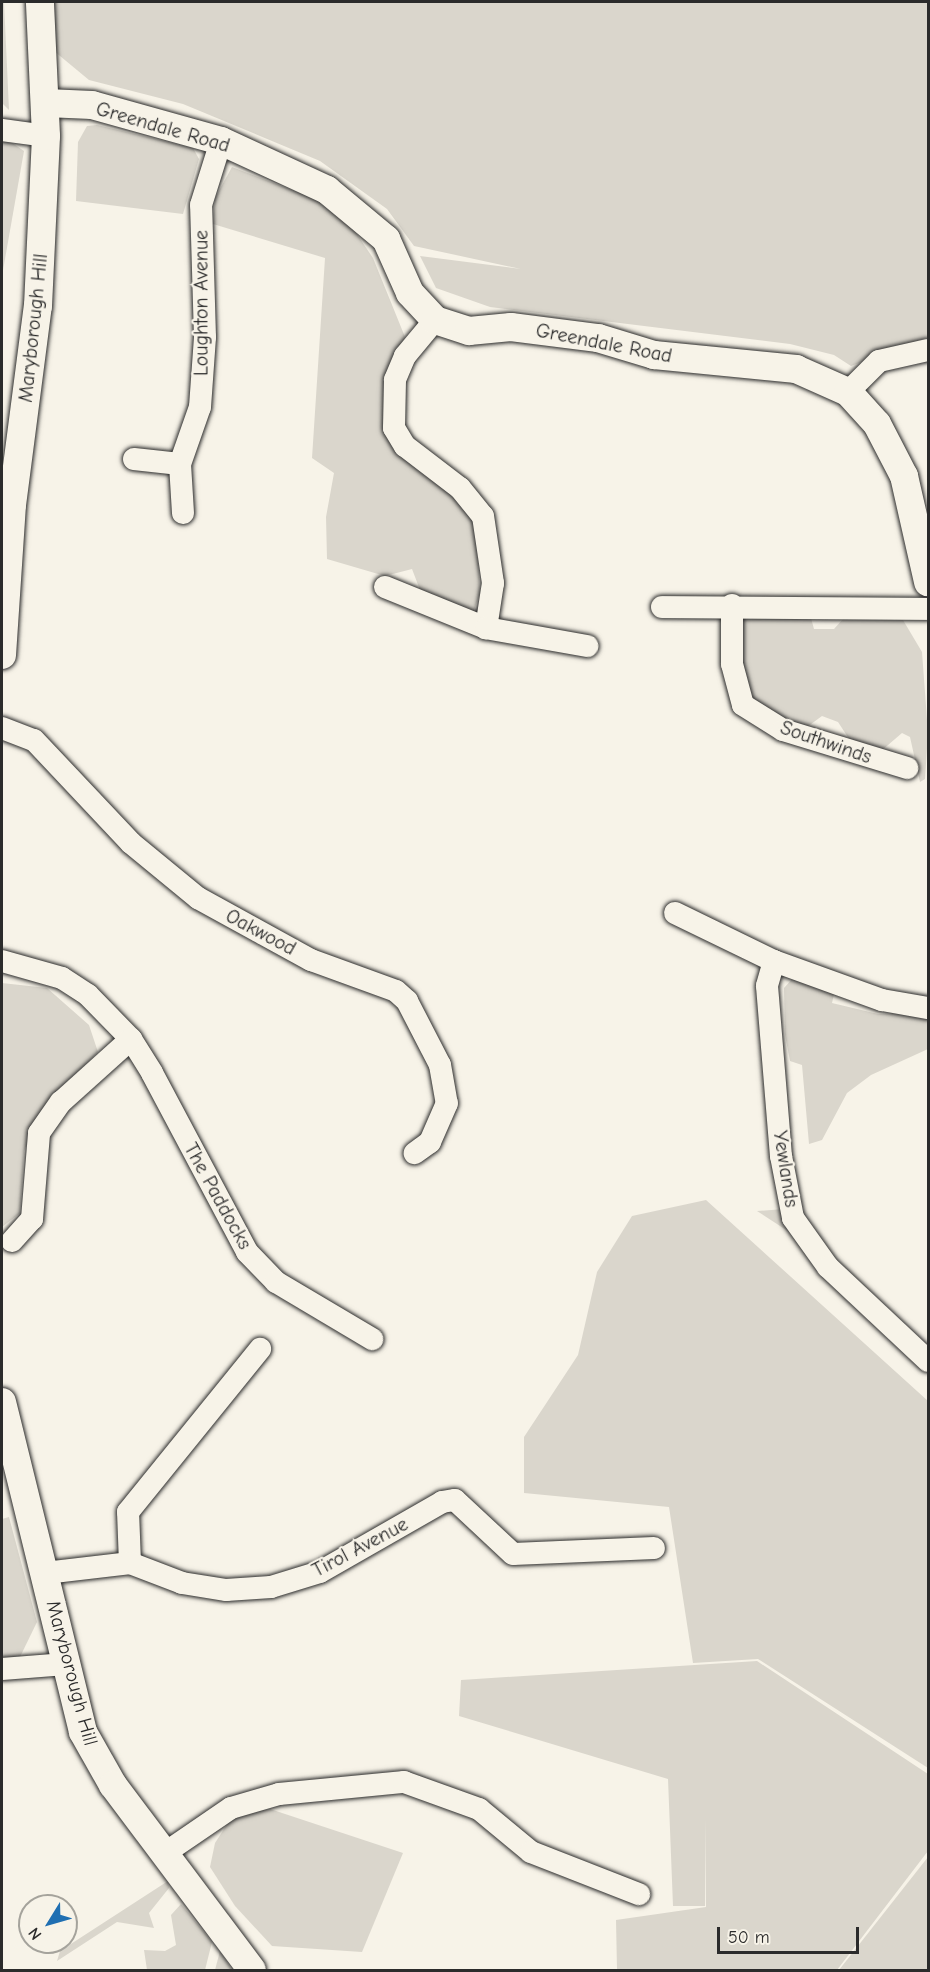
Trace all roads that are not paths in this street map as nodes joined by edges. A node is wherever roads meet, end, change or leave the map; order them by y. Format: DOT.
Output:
graph roads {
  1 [pos="40,2"];
  2 [pos="46,102"];
  3 [pos="2,130"];
  4 [pos="46,136"];
  5 [pos="221,141"];
  6 [pos="435,320"];
  7 [pos="928,350"];
  8 [pos="848,392"];
  9 [pos="134,459"];
  10 [pos="180,464"];
  11 [pos="183,513"];
  12 [pos="928,582"];
  13 [pos="385,587"];
  14 [pos="732,605"];
  15 [pos="662,607"];
  16 [pos="928,609"];
  17 [pos="486,628"];
  18 [pos="587,646"];
  19 [pos="2,655"];
  20 [pos="2,728"];
  21 [pos="907,768"];
  22 [pos="675,913"];
  23 [pos="2,961"];
  24 [pos="774,961"];
  25 [pos="928,1008"];
  26 [pos="131,1039"];
  27 [pos="415,1153"];
  28 [pos="12,1241"];
  29 [pos="372,1339"];
  30 [pos="260,1349"];
  31 [pos="928,1361"];
  32 [pos="2,1402"];
  33 [pos="10,1479"];
  34 [pos="654,1548"];
  35 [pos="130,1563"];
  36 [pos="45,1573"];
  37 [pos="66,1664"];
  38 [pos="2,1669"];
  39 [pos="165,1853"];
  40 [pos="639,1894"];
  41 [pos="252,1971"];
  1 -- 2 [label="street, Maryborough Hill"];
  2 -- 4 [label="street, Maryborough Hill"];
  2 -- 5 [label="street, Greendale Road"];
  3 -- 4 [label="street"];
  4 -- 19 [label="street, Maryborough Hill"];
  5 -- 6 [label="street, Greendale Road"];
  5 -- 10 [label="street, Loughton Avenue"];
  6 -- 8 [label="street, Greendale Road"];
  6 -- 17 [label="street"];
  7 -- 8 [label="street"];
  8 -- 12 [label="street, Greendale Road"];
  9 -- 10 [label="street"];
  10 -- 11 [label="street, Loughton Avenue"];
  13 -- 17 [label="street"];
  14 -- 15 [label="street"];
  14 -- 16 [label="street"];
  14 -- 21 [label="street, Southwinds"];
  17 -- 18 [label="street"];
  20 -- 27 [label="street, Oakwood"];
  22 -- 24 [label="street"];
  23 -- 26 [label="street, The Paddocks"];
  24 -- 25 [label="street"];
  24 -- 31 [label="street, Yewlands"];
  26 -- 28 [label="street"];
  26 -- 29 [label="street, The Paddocks"];
  30 -- 35 [label="street"];
  32 -- 33 [label="street, Maryborough Hill"];
  33 -- 36 [label="street, Maryborough Hill"];
  34 -- 35 [label="street, Tirol Avenue"];
  35 -- 36 [label="street, Tirol Avenue"];
  36 -- 37 [label="street, Maryborough Hill"];
  37 -- 38 [label="street"];
  37 -- 39 [label="street, Maryborough Hill"];
  39 -- 40 [label="street"];
  39 -- 41 [label="street, Maryborough Hill"];
}
